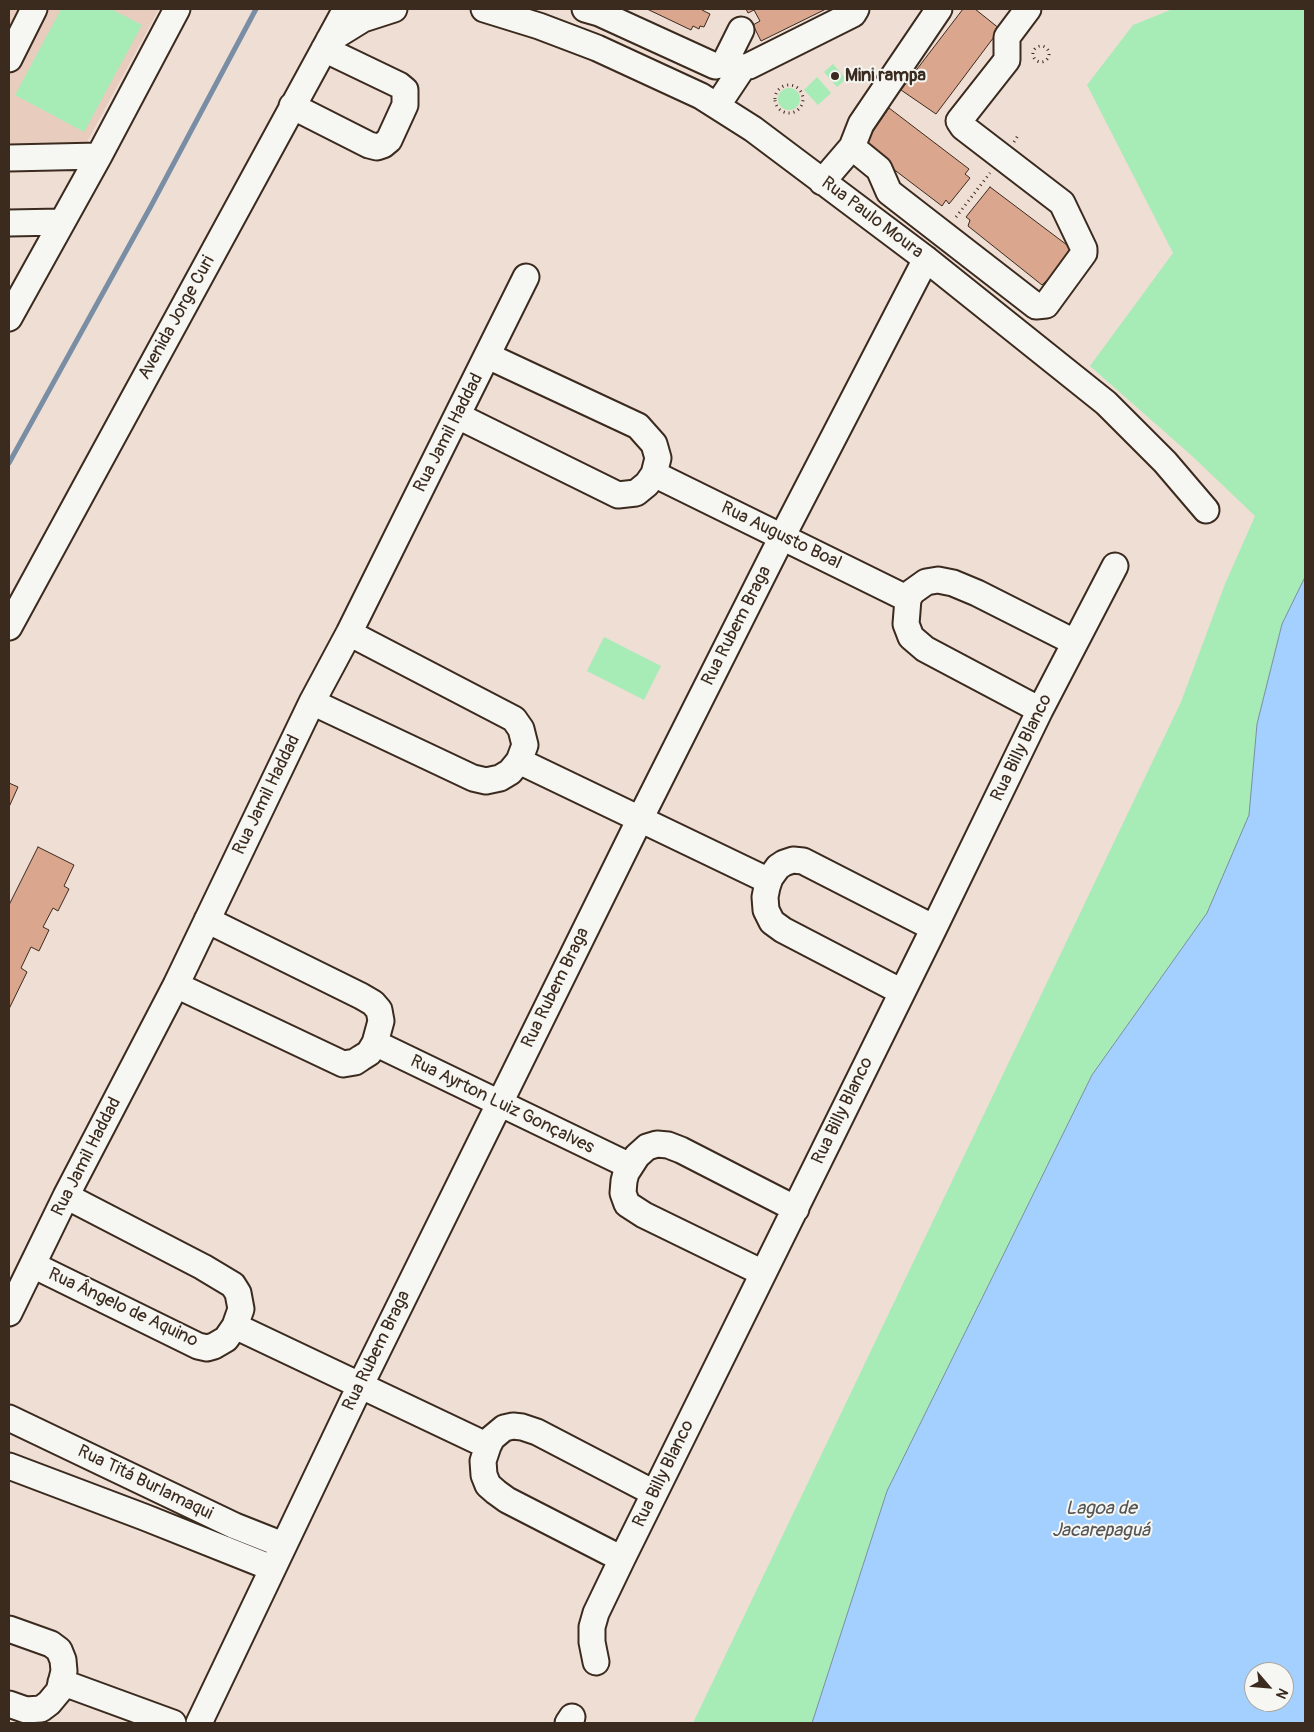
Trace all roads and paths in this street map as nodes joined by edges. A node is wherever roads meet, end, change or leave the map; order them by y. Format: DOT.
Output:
graph roads {
  1 [pos="34,9"];
  2 [pos="177,9"];
  3 [pos="346,9"];
  4 [pos="394,9"];
  5 [pos="484,9"];
  6 [pos="585,9"];
  7 [pos="856,9"];
  8 [pos="939,9"];
  9 [pos="1028,9"];
  10 [pos="740,30"];
  11 [pos="327,44"];
  12 [pos="9,59"];
  13 [pos="1035,59"];
  14 [pos="734,66"];
  15 [pos="292,106"];
  16 [pos="717,106"];
  17 [pos="788,114"];
  18 [pos="1019,134"];
  19 [pos="857,151"];
  20 [pos="100,156"];
  21 [pos="1002,157"];
  22 [pos="9,158"];
  23 [pos="828,186"];
  24 [pos="956,217"];
  25 [pos="9,222"];
  26 [pos="61,222"];
  27 [pos="926,259"];
  28 [pos="526,277"];
  29 [pos="9,318"];
  30 [pos="488,356"];
  31 [pos="458,416"];
  32 [pos="654,474"];
  33 [pos="1206,510"];
  34 [pos="782,537"];
  35 [pos="1115,566"];
  36 [pos="908,599"];
  37 [pos="9,627"];
  38 [pos="348,633"];
  39 [pos="1074,642"];
  40 [pos="312,702"];
  41 [pos="1040,710"];
  42 [pos="519,761"];
  43 [pos="640,819"];
  44 [pos="769,881"];
  45 [pos="207,920"];
  46 [pos="934,928"];
  47 [pos="176,985"];
  48 [pos="902,992"];
  49 [pos="375,1043"];
  50 [pos="499,1102"];
  51 [pos="630,1166"];
  52 [pos="66,1196"];
  53 [pos="796,1209"];
  54 [pos="33,1265"];
  55 [pos="763,1273"];
  56 [pos="9,1313"];
  57 [pos="235,1326"];
  58 [pos="360,1386"];
  59 [pos="9,1418"];
  60 [pos="488,1446"];
  61 [pos="9,1466"];
  62 [pos="654,1493"];
  63 [pos="283,1545"];
  64 [pos="622,1559"];
  65 [pos="272,1568"];
  66 [pos="9,1629"];
  67 [pos="596,1662"];
  68 [pos="61,1682"];
  69 [pos="9,1704"];
  70 [pos="173,1723"];
  71 [pos="199,1723"];
  1 -- 12 [label="street"];
  2 -- 20 [label="street"];
  3 -- 11 [label="street, Avenida Jorge Curi"];
  4 -- 11 [label="street"];
  5 -- 16 [label="street, Rua Paulo Moura"];
  6 -- 14 [label="street"];
  7 -- 14 [label="street"];
  8 -- 19 [label="street"];
  9 -- 21 [label="street"];
  10 -- 14 [label="street"];
  11 -- 15 [label="street, Avenida Jorge Curi"];
  11 -- 15 [label="street"];
  13 -- 13 [label="path"];
  14 -- 16 [label="street"];
  15 -- 37 [label="street, Avenida Jorge Curi"];
  16 -- 23 [label="street, Rua Paulo Moura"];
  17 -- 17 [label="path"];
  18 -- 21 [label="path"];
  19 -- 21 [label="street"];
  19 -- 23 [label="street"];
  20 -- 22 [label="street"];
  20 -- 26 [label="street"];
  21 -- 24 [label="path"];
  23 -- 27 [label="street, Rua Paulo Moura"];
  25 -- 26 [label="street"];
  26 -- 29 [label="street"];
  27 -- 33 [label="street, Rua Paulo Moura"];
  27 -- 34 [label="street, Rua Rubem Braga"];
  28 -- 30 [label="street, Rua Jamil Haddad"];
  30 -- 31 [label="street, Rua Jamil Haddad"];
  30 -- 32 [label="street"];
  31 -- 32 [label="street"];
  31 -- 38 [label="street, Rua Jamil Haddad"];
  32 -- 34 [label="street, Rua Augusto Boal"];
  34 -- 36 [label="street, Rua Augusto Boal"];
  34 -- 43 [label="street, Rua Rubem Braga"];
  35 -- 39 [label="street, Rua Billy Blanco"];
  36 -- 39 [label="street"];
  36 -- 41 [label="street"];
  38 -- 40 [label="street, Rua Jamil Haddad"];
  38 -- 42 [label="street"];
  39 -- 41 [label="street, Rua Billy Blanco"];
  40 -- 42 [label="street"];
  40 -- 45 [label="street, Rua Jamil Haddad"];
  41 -- 46 [label="street, Rua Billy Blanco"];
  42 -- 43 [label="street"];
  43 -- 44 [label="street"];
  43 -- 50 [label="street, Rua Rubem Braga"];
  44 -- 46 [label="street"];
  44 -- 48 [label="street"];
  45 -- 47 [label="street, Rua Jamil Haddad"];
  45 -- 49 [label="street"];
  46 -- 48 [label="street, Rua Billy Blanco"];
  47 -- 49 [label="street"];
  47 -- 52 [label="street, Rua Jamil Haddad"];
  48 -- 53 [label="street, Rua Billy Blanco"];
  49 -- 50 [label="street, Rua Ayrton Luiz Gonçalves"];
  50 -- 51 [label="street, Rua Ayrton Luiz Gonçalves"];
  50 -- 58 [label="street, Rua Rubem Braga"];
  51 -- 53 [label="street"];
  51 -- 55 [label="street"];
  52 -- 54 [label="street, Rua Jamil Haddad"];
  52 -- 57 [label="street"];
  53 -- 55 [label="street, Rua Billy Blanco"];
  54 -- 56 [label="street, Rua Jamil Haddad"];
  54 -- 57 [label="street, Rua Ângelo de Aquino"];
  55 -- 62 [label="street, Rua Billy Blanco"];
  57 -- 58 [label="street"];
  58 -- 60 [label="street"];
  58 -- 63 [label="street, Rua Rubem Braga"];
  59 -- 63 [label="street, Rua Titá Burlamaqui"];
  60 -- 62 [label="street"];
  60 -- 64 [label="street"];
  61 -- 65 [label="street, Rua Titá Burlamaqui"];
  62 -- 64 [label="street, Rua Billy Blanco"];
  63 -- 65 [label="street, Rua Rubem Braga"];
  64 -- 67 [label="street, Rua Billy Blanco"];
  65 -- 71 [label="street, Rua Rubem Braga"];
  66 -- 68 [label="street"];
  68 -- 69 [label="street"];
  68 -- 70 [label="street"];
}
